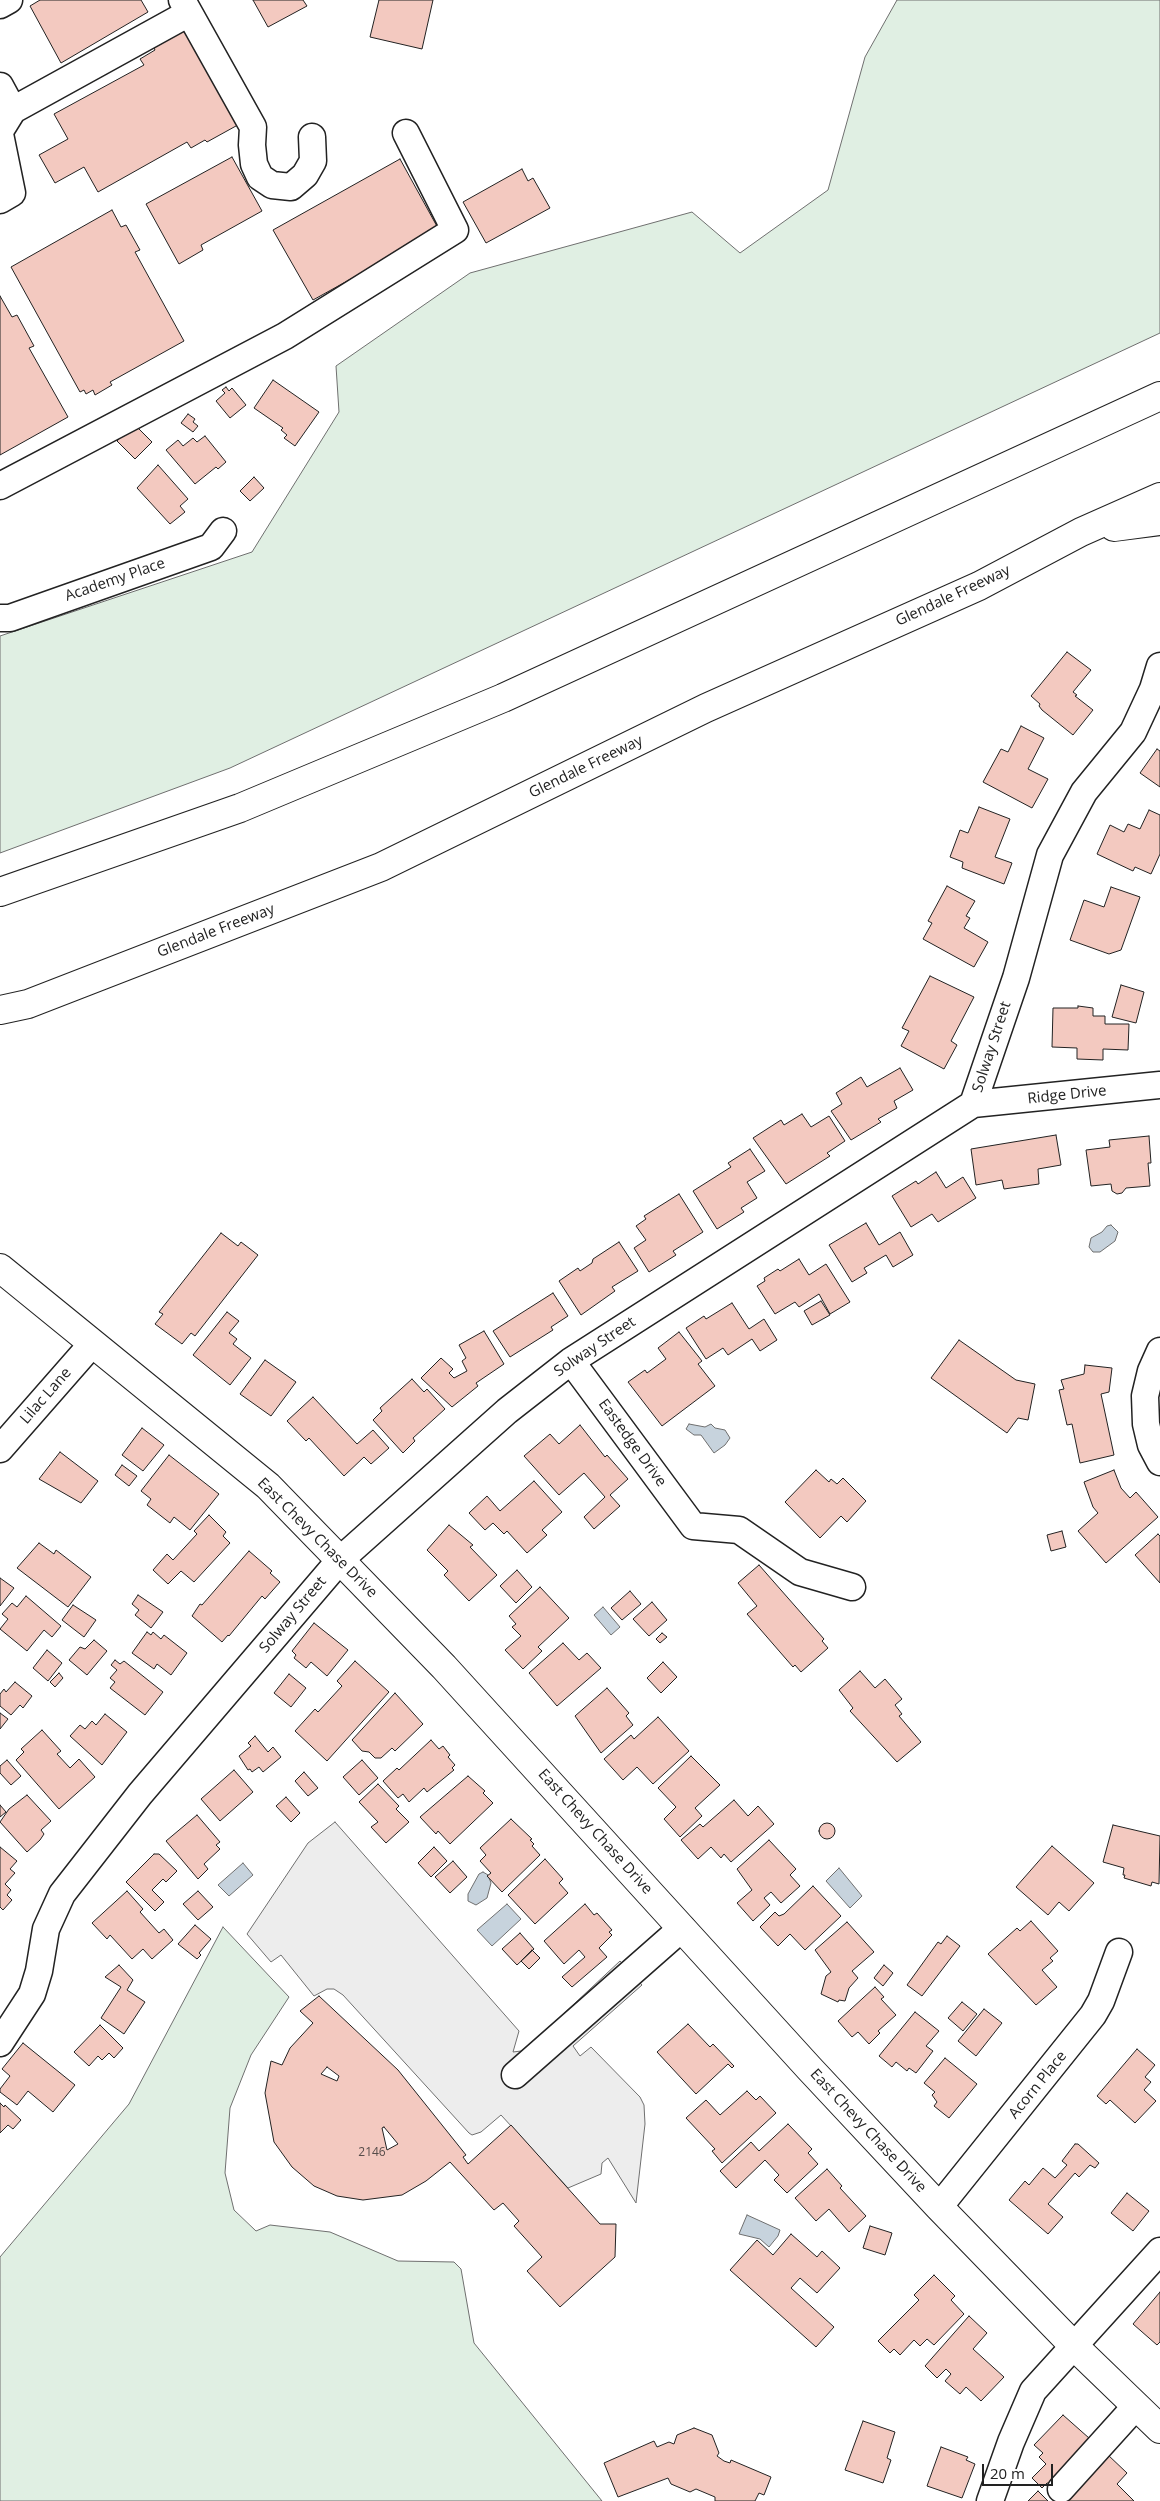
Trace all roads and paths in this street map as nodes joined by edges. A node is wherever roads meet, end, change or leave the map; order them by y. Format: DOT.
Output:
graph roads {
  1 [pos="9,0"];
  2 [pos="0,5"];
  3 [pos="186,6"];
  4 [pos="0,86"];
  5 [pos="4,125"];
  6 [pos="406,133"];
  7 [pos="312,137"];
  8 [pos="6,196"];
  9 [pos="1160,396"];
  10 [pos="0,486"];
  11 [pos="1160,497"];
  12 [pos="1160,521"];
  13 [pos="223,531"];
  14 [pos="1081,532"];
  15 [pos="0,618"];
  16 [pos="1160,666"];
  17 [pos="0,892"];
  18 [pos="28,1004"];
  19 [pos="0,1010"];
  20 [pos="0,1014"];
  21 [pos="1160,1085"];
  22 [pos="974,1104"];
  23 [pos="0,1268"];
  24 [pos="92,1344"];
  25 [pos="1160,1351"];
  26 [pos="571,1361"];
  27 [pos="0,1449"];
  28 [pos="1160,1462"];
  29 [pos="340,1560"];
  30 [pos="852,1587"];
  31 [pos="682,1928"];
  32 [pos="1119,1952"];
  33 [pos="0,2043"];
  34 [pos="516,2075"];
  35 [pos="939,2207"];
  36 [pos="1160,2251"];
  37 [pos="1074,2346"];
  38 [pos="1136,2406"];
  39 [pos="1160,2429"];
  40 [pos="1061,2489"];
  41 [pos="990,2501"];
  1 -- 2 [label="street"];
  3 -- 5 [label="street"];
  3 -- 7 [label="street"];
  4 -- 5 [label="street"];
  5 -- 8 [label="street"];
  6 -- 10 [label="street"];
  9 -- 17 [label="main road"];
  11 -- 14 [label="main road, Glendale Freeway"];
  12 -- 14 [label="main road"];
  13 -- 15 [label="street, Academy Place"];
  14 -- 18 [label="main road, Glendale Freeway"];
  16 -- 22 [label="street, Solway Street"];
  18 -- 19 [label="main road, Glendale Freeway"];
  18 -- 20 [label="main road"];
  21 -- 22 [label="street, Ridge Drive"];
  22 -- 26 [label="street, Solway Street"];
  23 -- 24 [label="main road, East Chevy Chase Drive"];
  24 -- 27 [label="street, Lilac Lane"];
  24 -- 29 [label="main road, East Chevy Chase Drive"];
  25 -- 28 [label="street"];
  26 -- 29 [label="street, Solway Street"];
  26 -- 30 [label="street, Eastedge Drive"];
  29 -- 31 [label="main road, East Chevy Chase Drive"];
  29 -- 33 [label="street, Solway Street"];
  31 -- 34 [label="street"];
  31 -- 35 [label="main road, East Chevy Chase Drive"];
  32 -- 35 [label="street, Acorn Place"];
  35 -- 37 [label="main road, East Chevy Chase Drive"];
  36 -- 37 [label="street"];
  37 -- 38 [label="main road, East Chevy Chase Drive"];
  37 -- 41 [label="street"];
  38 -- 39 [label="main road, East Chevy Chase Drive"];
  38 -- 40 [label="street"];
}
